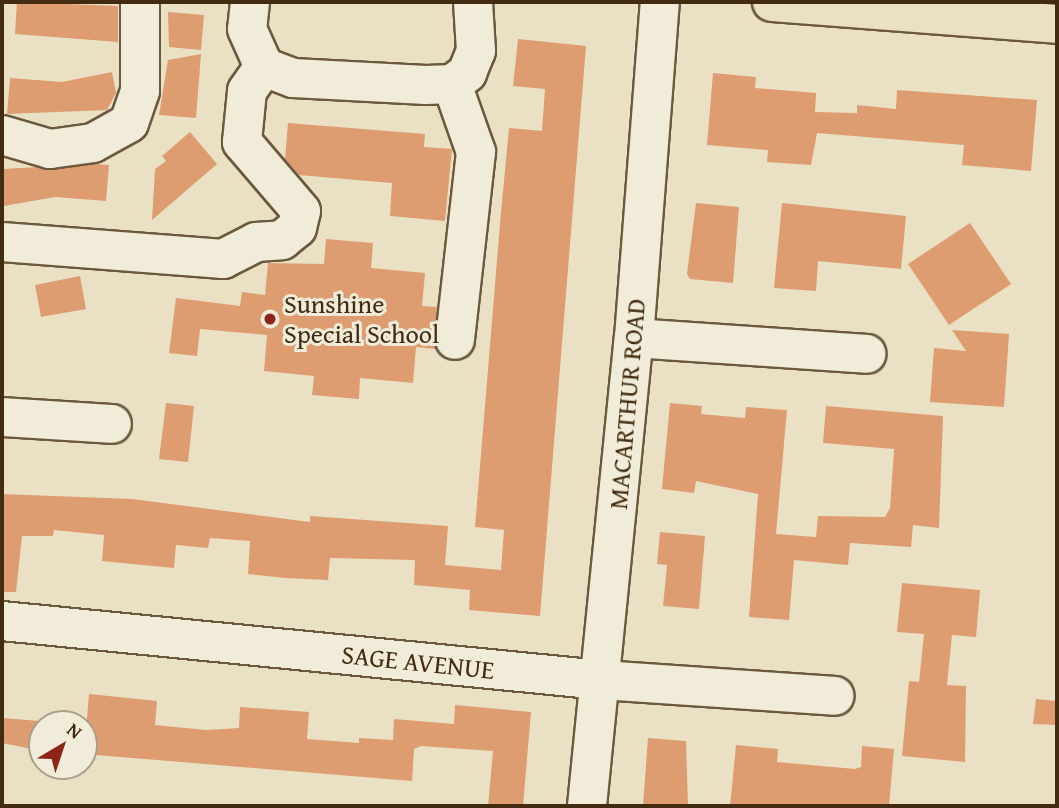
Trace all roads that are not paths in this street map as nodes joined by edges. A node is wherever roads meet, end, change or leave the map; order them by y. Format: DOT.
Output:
graph roads {
  1 [pos="140,2"];
  2 [pos="250,2"];
  3 [pos="473,2"];
  4 [pos="660,2"];
  5 [pos="772,2"];
  6 [pos="1057,24"];
  7 [pos="264,67"];
  8 [pos="452,84"];
  9 [pos="2,135"];
  10 [pos="2,242"];
  11 [pos="634,338"];
  12 [pos="455,340"];
  13 [pos="866,354"];
  14 [pos="2,417"];
  15 [pos="112,424"];
  16 [pos="2,621"];
  17 [pos="602,680"];
  18 [pos="834,696"];
  19 [pos="587,806"];
  1 -- 9 [label="street"];
  2 -- 7 [label="street"];
  3 -- 8 [label="street"];
  4 -- 11 [label="street, MACARTHUR ROAD"];
  5 -- 6 [label="main road"];
  7 -- 8 [label="street"];
  7 -- 10 [label="street"];
  8 -- 12 [label="street"];
  11 -- 13 [label="street"];
  11 -- 17 [label="street, MACARTHUR ROAD"];
  14 -- 15 [label="street"];
  16 -- 17 [label="street, SAGE AVENUE"];
  17 -- 18 [label="street, SAGE AVENUE"];
  17 -- 19 [label="street, MACARTHUR ROAD"];
}
